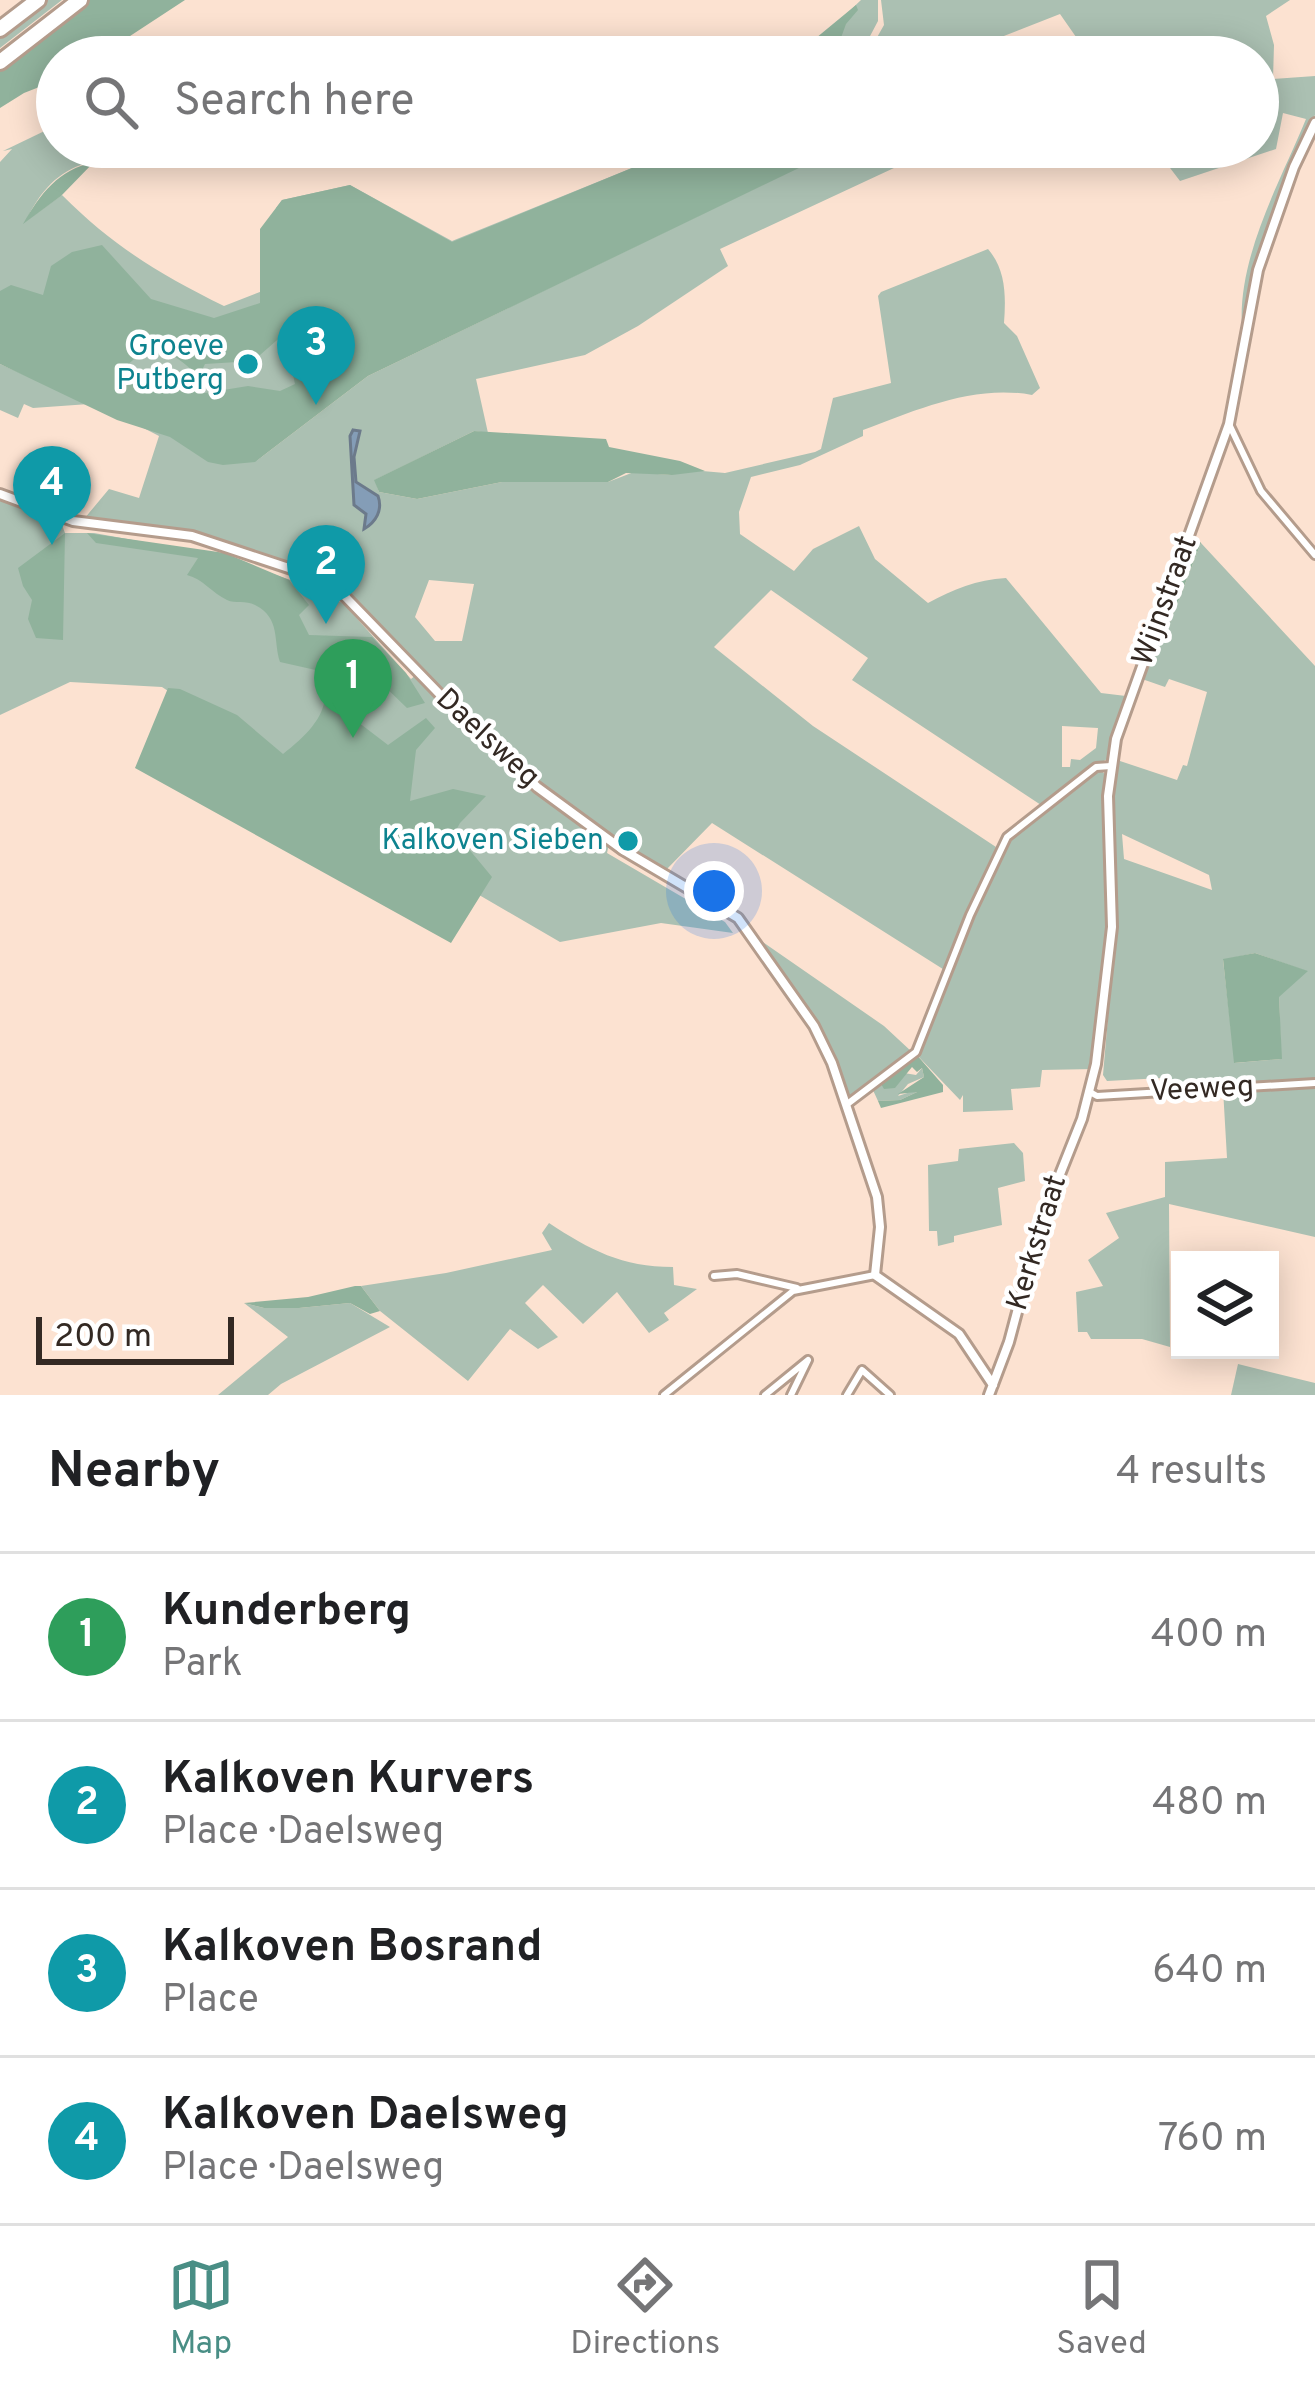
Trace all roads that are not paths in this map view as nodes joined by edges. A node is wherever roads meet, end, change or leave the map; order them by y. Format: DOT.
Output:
graph roads {
  1 [pos="38,0"];
  2 [pos="80,0"];
  3 [pos="0,29"];
  4 [pos="0,62"];
  5 [pos="1315,123"];
  6 [pos="1229,424"];
  7 [pos="0,494"];
  8 [pos="1315,555"];
  9 [pos="1111,766"];
  10 [pos="1315,1083"];
  11 [pos="1090,1092"];
  12 [pos="846,1105"];
  13 [pos="875,1274"];
  14 [pos="715,1276"];
  15 [pos="797,1288"];
  16 [pos="991,1390"];
  17 [pos="664,1395"];
  18 [pos="765,1395"];
  19 [pos="791,1395"];
  20 [pos="847,1395"];
  21 [pos="890,1395"];
  1 -- 3 [label="highway"];
  2 -- 4 [label="highway"];
  5 -- 6 [label="street, Wijnstraat"];
  6 -- 8 [label="street"];
  6 -- 9 [label="street, Wijnstraat"];
  7 -- 12 [label="street, Daelsweg"];
  9 -- 11 [label="street, Wijnstraat"];
  9 -- 12 [label="street"];
  10 -- 11 [label="street, Veeweg"];
  11 -- 16 [label="street, Kerkstraat"];
  12 -- 13 [label="street, Daelsweg"];
  13 -- 15 [label="street"];
  13 -- 16 [label="street"];
  14 -- 15 [label="street"];
  15 -- 17 [label="street"];
  18 -- 19 [label="street"];
  20 -- 21 [label="street"];
}
